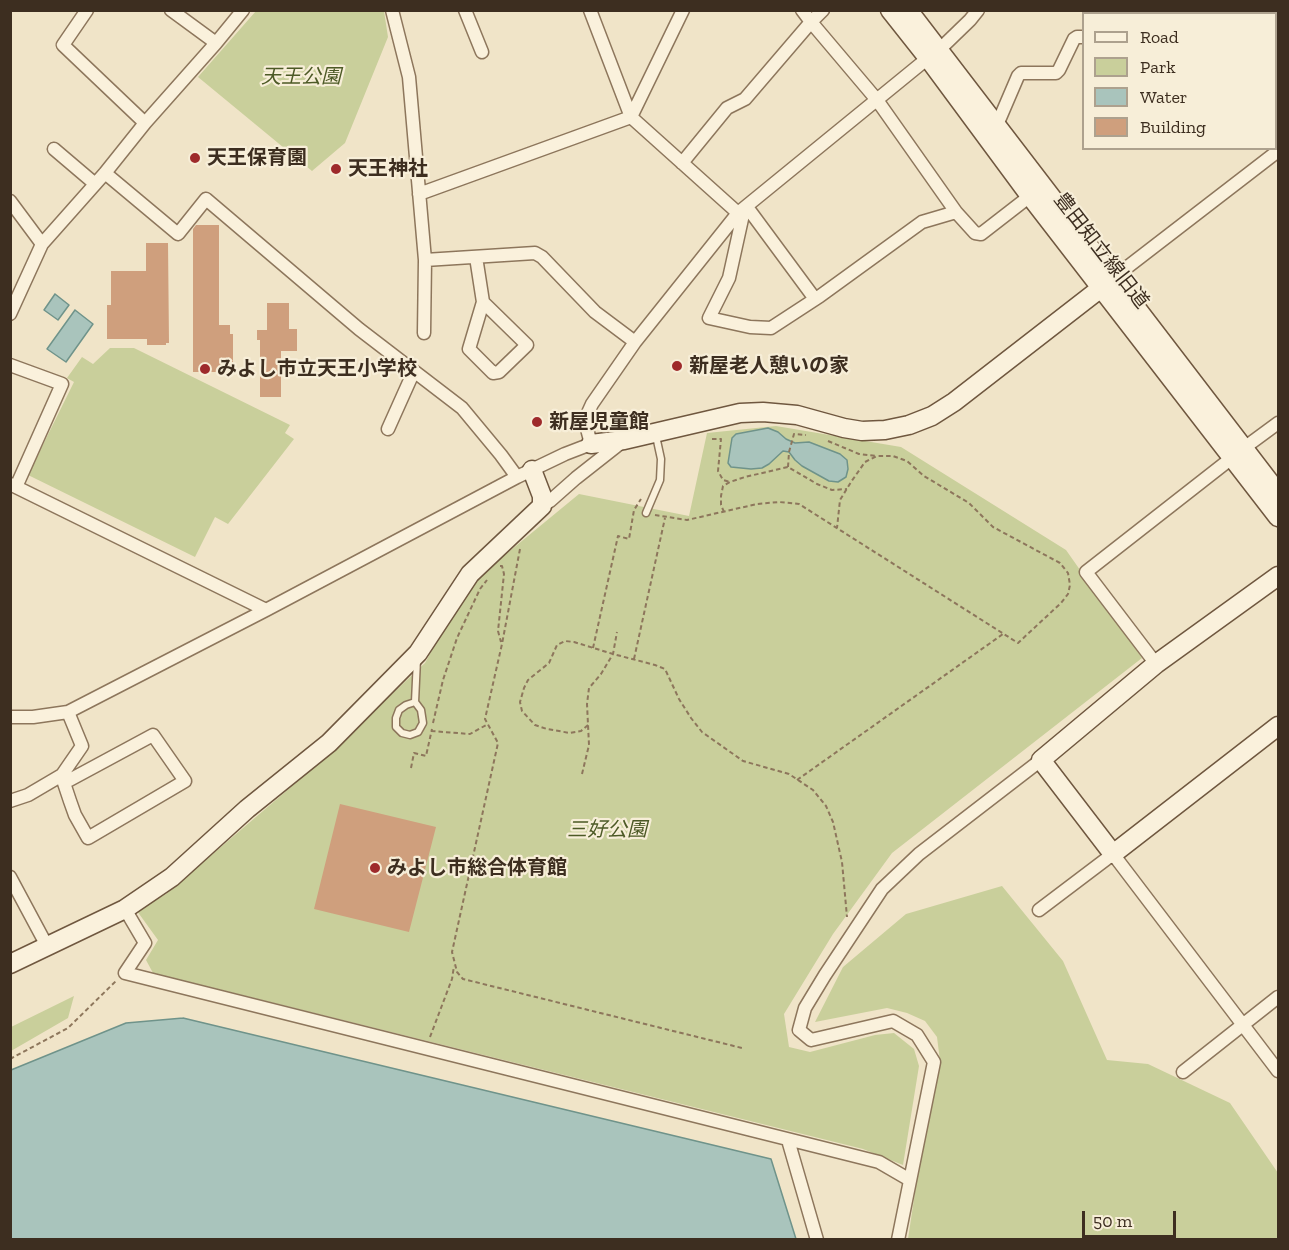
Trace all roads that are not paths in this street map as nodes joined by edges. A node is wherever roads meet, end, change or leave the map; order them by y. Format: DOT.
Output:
graph roads {
  1 [pos="87,10"];
  2 [pos="171,10"];
  3 [pos="243,10"];
  4 [pos="392,10"];
  5 [pos="465,10"];
  6 [pos="590,10"];
  7 [pos="683,10"];
  8 [pos="802,10"];
  9 [pos="823,10"];
  10 [pos="890,10"];
  11 [pos="908,10"];
  12 [pos="978,10"];
  13 [pos="811,22"];
  14 [pos="1082,37"];
  15 [pos="216,43"];
  16 [pos="482,52"];
  17 [pos="933,54"];
  18 [pos="877,100"];
  19 [pos="631,117"];
  20 [pos="145,123"];
  21 [pos="997,125"];
  22 [pos="54,149"];
  23 [pos="1278,151"];
  24 [pos="682,162"];
  25 [pos="105,172"];
  26 [pos="94,183"];
  27 [pos="419,194"];
  28 [pos="1030,196"];
  29 [pos="10,201"];
  30 [pos="743,210"];
  31 [pos="956,212"];
  32 [pos="42,244"];
  33 [pos="476,257"];
  34 [pos="425,260"];
  35 [pos="1108,283"];
  36 [pos="815,299"];
  37 [pos="483,302"];
  38 [pos="10,314"];
  39 [pos="424,333"];
  40 [pos="636,342"];
  41 [pos="10,365"];
  42 [pos="414,371"];
  43 [pos="1278,423"];
  44 [pos="388,429"];
  45 [pos="655,433"];
  46 [pos="624,440"];
  47 [pos="591,444"];
  48 [pos="1239,453"];
  49 [pos="525,474"];
  50 [pos="13,485"];
  51 [pos="1278,493"];
  52 [pos="542,506"];
  53 [pos="645,513"];
  54 [pos="1278,517"];
  55 [pos="1278,576"];
  56 [pos="266,610"];
  57 [pos="418,653"];
  58 [pos="1156,664"];
  59 [pos="415,702"];
  60 [pos="68,712"];
  61 [pos="10,717"];
  62 [pos="1278,726"];
  63 [pos="1041,760"];
  64 [pos="63,779"];
  65 [pos="10,801"];
  66 [pos="1113,854"];
  67 [pos="10,878"];
  68 [pos="125,909"];
  69 [pos="1039,910"];
  70 [pos="47,946"];
  71 [pos="10,964"];
  72 [pos="1278,997"];
  73 [pos="1243,1024"];
  74 [pos="1278,1071"];
  75 [pos="1183,1072"];
  76 [pos="788,1140"];
  77 [pos="910,1180"];
  78 [pos="817,1239"];
  79 [pos="898,1239"];
  1 -- 20 [label="street"];
  2 -- 15 [label="street"];
  3 -- 15 [label="street"];
  4 -- 27 [label="street"];
  5 -- 16 [label="street"];
  6 -- 19 [label="street"];
  7 -- 19 [label="street"];
  8 -- 13 [label="street"];
  9 -- 13 [label="street"];
  10 -- 17 [label="street, 豊田知立線旧道"];
  11 -- 17 [label="street, 豊田知立線旧道"];
  12 -- 17 [label="street"];
  13 -- 18 [label="street"];
  13 -- 24 [label="street"];
  14 -- 21 [label="street"];
  15 -- 20 [label="street"];
  17 -- 18 [label="street"];
  17 -- 21 [label="street, 豊田知立線旧道"];
  17 -- 28 [label="street, 豊田知立線旧道"];
  18 -- 30 [label="street"];
  18 -- 31 [label="street"];
  19 -- 24 [label="street"];
  19 -- 27 [label="street"];
  20 -- 25 [label="street"];
  21 -- 35 [label="street, 豊田知立線旧道"];
  22 -- 26 [label="street"];
  23 -- 35 [label="street"];
  24 -- 30 [label="street"];
  25 -- 26 [label="street"];
  25 -- 42 [label="street"];
  26 -- 32 [label="street"];
  27 -- 34 [label="street"];
  28 -- 31 [label="street"];
  28 -- 35 [label="street, 豊田知立線旧道"];
  29 -- 32 [label="street"];
  30 -- 36 [label="street"];
  30 -- 36 [label="street"];
  30 -- 40 [label="street"];
  31 -- 36 [label="street"];
  32 -- 38 [label="street"];
  33 -- 34 [label="street"];
  33 -- 37 [label="street"];
  33 -- 40 [label="street"];
  34 -- 39 [label="street"];
  35 -- 45 [label="street"];
  35 -- 48 [label="street, 豊田知立線旧道"];
  37 -- 37 [label="street"];
  40 -- 47 [label="street"];
  41 -- 50 [label="street"];
  42 -- 44 [label="street"];
  42 -- 49 [label="street"];
  43 -- 48 [label="street"];
  45 -- 46 [label="street"];
  45 -- 53 [label="lane"];
  46 -- 47 [label="street"];
  46 -- 52 [label="street"];
  47 -- 49 [label="street"];
  48 -- 51 [label="street, 豊田知立線旧道"];
  48 -- 54 [label="street, 豊田知立線旧道"];
  48 -- 58 [label="street"];
  49 -- 52 [label="street"];
  49 -- 56 [label="street"];
  50 -- 56 [label="street"];
  52 -- 57 [label="street"];
  55 -- 58 [label="street"];
  56 -- 60 [label="street"];
  57 -- 59 [label="lane"];
  57 -- 68 [label="street"];
  58 -- 63 [label="street"];
  59 -- 59 [label="lane"];
  60 -- 61 [label="street"];
  60 -- 64 [label="street"];
  62 -- 66 [label="street"];
  63 -- 66 [label="street"];
  63 -- 77 [label="street"];
  64 -- 64 [label="street"];
  64 -- 65 [label="street"];
  66 -- 69 [label="street"];
  66 -- 73 [label="street"];
  67 -- 70 [label="street"];
  68 -- 70 [label="street"];
  68 -- 76 [label="street"];
  70 -- 71 [label="street"];
  72 -- 73 [label="street"];
  73 -- 74 [label="street"];
  73 -- 75 [label="street"];
  76 -- 77 [label="street"];
  76 -- 78 [label="street"];
  77 -- 79 [label="street"];
}
